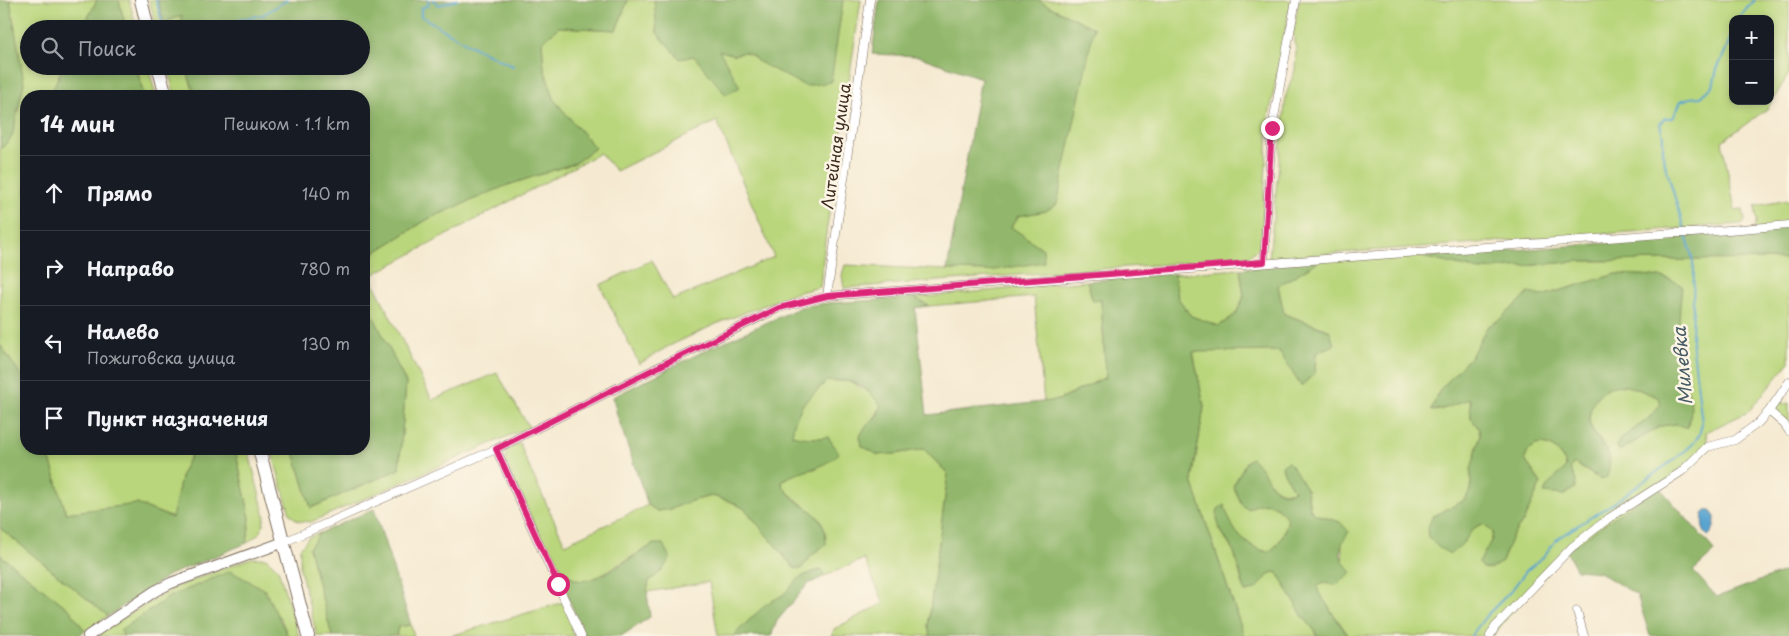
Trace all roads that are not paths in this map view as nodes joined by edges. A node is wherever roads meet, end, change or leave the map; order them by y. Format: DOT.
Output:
graph roads {
  1 [pos="141,0"];
  2 [pos="870,0"];
  3 [pos="1296,0"];
  4 [pos="146,20"];
  5 [pos="160,75"];
  6 [pos="164,90"];
  7 [pos="1789,225"];
  8 [pos="1264,262"];
  9 [pos="827,296"];
  10 [pos="1789,382"];
  11 [pos="1769,412"];
  12 [pos="1789,431"];
  13 [pos="496,449"];
  14 [pos="261,455"];
  15 [pos="284,542"];
  16 [pos="1578,611"];
  17 [pos="88,636"];
  18 [pos="308,636"];
  19 [pos="581,636"];
  20 [pos="1490,636"];
  21 [pos="1584,636"];
  1 -- 4 [label="highway"];
  2 -- 9 [label="street, Литейная улица"];
  3 -- 8 [label="street"];
  5 -- 6 [label="highway"];
  7 -- 8 [label="street"];
  8 -- 9 [label="street"];
  9 -- 13 [label="street"];
  10 -- 11 [label="street"];
  11 -- 12 [label="street"];
  11 -- 20 [label="street"];
  13 -- 15 [label="street"];
  13 -- 19 [label="street"];
  14 -- 15 [label="highway"];
  15 -- 17 [label="street"];
  15 -- 18 [label="highway"];
  16 -- 21 [label="street"];
}
